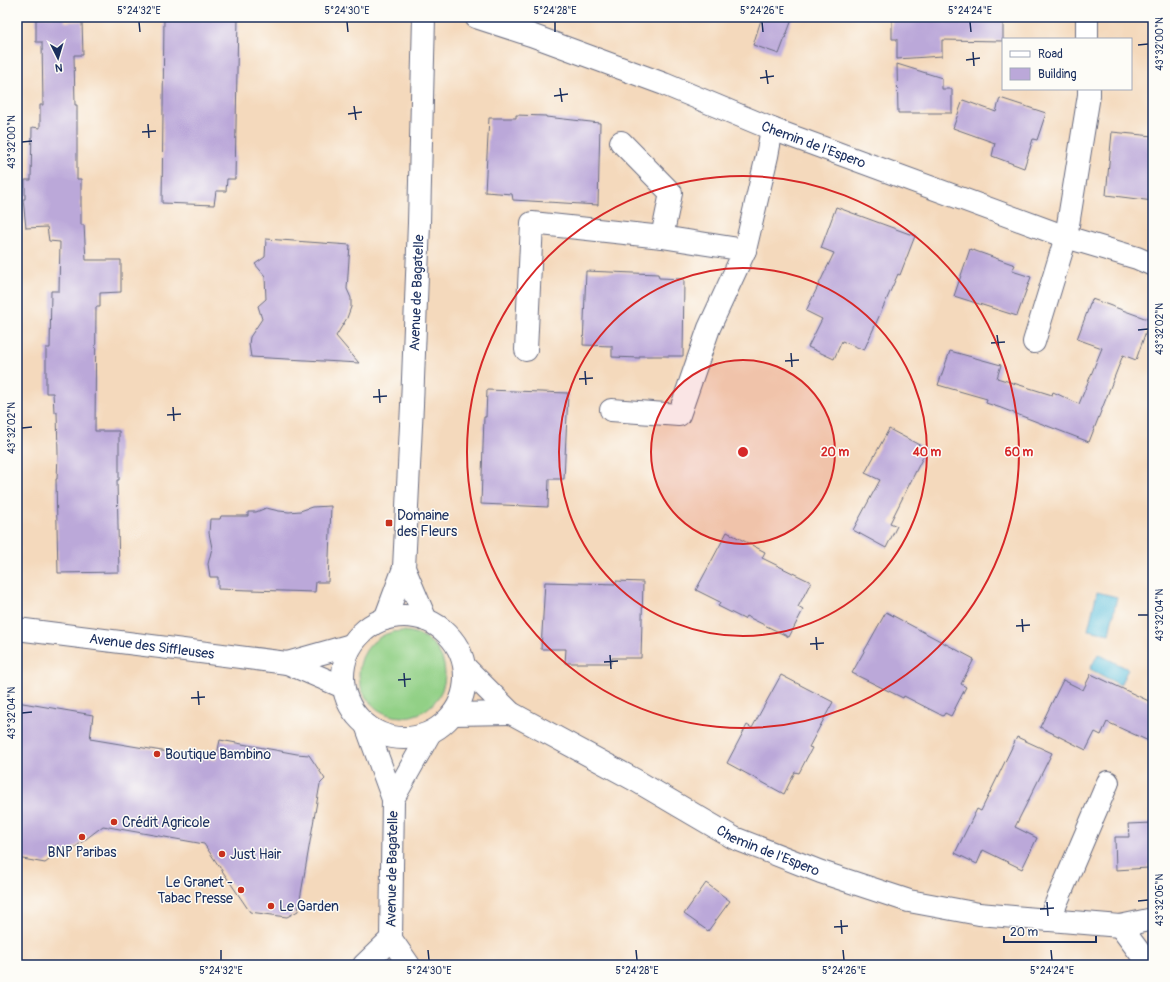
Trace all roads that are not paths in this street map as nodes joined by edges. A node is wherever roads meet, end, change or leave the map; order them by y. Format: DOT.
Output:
graph roads {
  1 [pos="424,17"];
  2 [pos="476,17"];
  3 [pos="1087,17"];
  4 [pos="1088,38"];
  5 [pos="1088,90"];
  6 [pos="772,129"];
  7 [pos="621,142"];
  8 [pos="662,237"];
  9 [pos="1066,237"];
  10 [pos="745,250"];
  11 [pos="1153,265"];
  12 [pos="1034,342"];
  13 [pos="526,350"];
  14 [pos="611,410"];
  15 [pos="404,568"];
  16 [pos="385,619"];
  17 [pos="426,620"];
  18 [pos="17,629"];
  19 [pos="351,646"];
  20 [pos="287,663"];
  21 [pos="465,667"];
  22 [pos="343,687"];
  23 [pos="512,713"];
  24 [pos="453,714"];
  25 [pos="366,725"];
  26 [pos="430,733"];
  27 [pos="1108,782"];
  28 [pos="393,799"];
  29 [pos="1153,919"];
  30 [pos="1049,920"];
  31 [pos="1120,926"];
  32 [pos="392,939"];
  33 [pos="364,965"];
  34 [pos="409,965"];
  35 [pos="1149,965"];
  1 -- 15 [label="street, Avenue de Bagatelle"];
  2 -- 6 [label="street, Chemin de l'Espero"];
  3 -- 4 [label="street"];
  5 -- 9 [label="street"];
  6 -- 9 [label="street, Chemin de l'Espero"];
  6 -- 10 [label="street"];
  7 -- 8 [label="street"];
  8 -- 10 [label="street"];
  8 -- 13 [label="street"];
  9 -- 11 [label="street, Chemin de l'Espero"];
  9 -- 12 [label="street"];
  10 -- 14 [label="street"];
  15 -- 16 [label="street, Avenue de Bagatelle"];
  15 -- 17 [label="street, Avenue de Bagatelle"];
  16 -- 17 [label="street"];
  16 -- 19 [label="street"];
  17 -- 21 [label="street"];
  18 -- 20 [label="street, Avenue des Siffleuses"];
  19 -- 20 [label="street, Avenue des Siffleuses"];
  19 -- 22 [label="street"];
  20 -- 22 [label="street, Avenue des Siffleuses"];
  21 -- 23 [label="street, Chemin de l'Espero"];
  21 -- 24 [label="street"];
  22 -- 25 [label="street"];
  23 -- 24 [label="street, Chemin de l'Espero"];
  23 -- 30 [label="street, Chemin de l'Espero"];
  24 -- 26 [label="street"];
  25 -- 26 [label="street"];
  25 -- 28 [label="street, Avenue de Bagatelle"];
  26 -- 28 [label="street, Avenue de Bagatelle"];
  27 -- 30 [label="street"];
  28 -- 32 [label="street, Avenue de Bagatelle"];
  29 -- 31 [label="street, Chemin de l'Espero"];
  30 -- 31 [label="street, Chemin de l'Espero"];
  31 -- 35 [label="street"];
  32 -- 33 [label="street, Avenue de Bagatelle"];
  32 -- 34 [label="street, Avenue de Bagatelle"];
}
